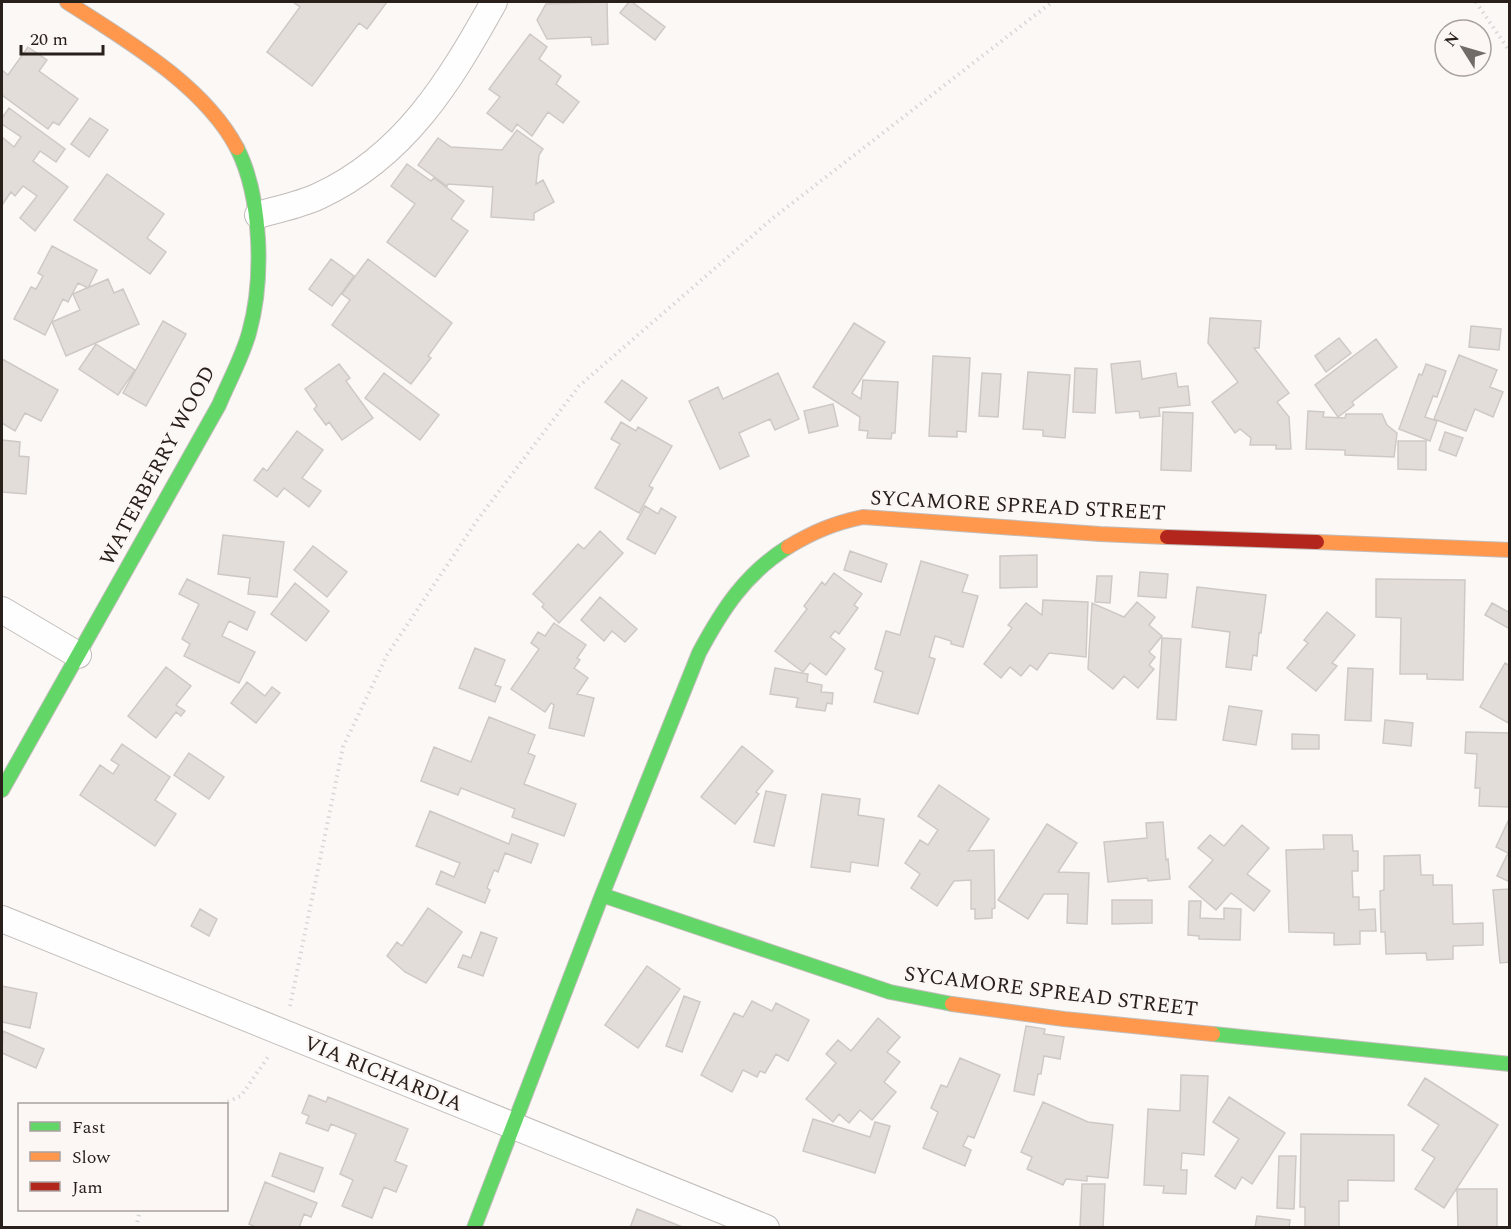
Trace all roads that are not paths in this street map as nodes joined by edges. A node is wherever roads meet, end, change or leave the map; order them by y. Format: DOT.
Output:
graph roads {
  1 [pos="67,2"];
  2 [pos="494,2"];
  3 [pos="258,215"];
  4 [pos="1509,550"];
  5 [pos="2,610"];
  6 [pos="78,655"];
  7 [pos="2,790"];
  8 [pos="602,895"];
  9 [pos="2,919"];
  10 [pos="1509,1064"];
  11 [pos="513,1126"];
  12 [pos="474,1227"];
  13 [pos="766,1227"];
  1 -- 3 [label="street, WATERBERRY WOOD"];
  2 -- 3 [label="street"];
  3 -- 6 [label="street, WATERBERRY WOOD"];
  4 -- 8 [label="street, SYCAMORE SPREAD STREET"];
  5 -- 6 [label="street"];
  6 -- 7 [label="street, WATERBERRY WOOD"];
  8 -- 10 [label="street, SYCAMORE SPREAD STREET"];
  8 -- 11 [label="street, SYCAMORE SPREAD STREET"];
  9 -- 11 [label="street, VIA RICHARDIA"];
  11 -- 12 [label="street, SYCAMORE SPREAD STREET"];
  11 -- 13 [label="street, VIA RICHARDIA"];
}
